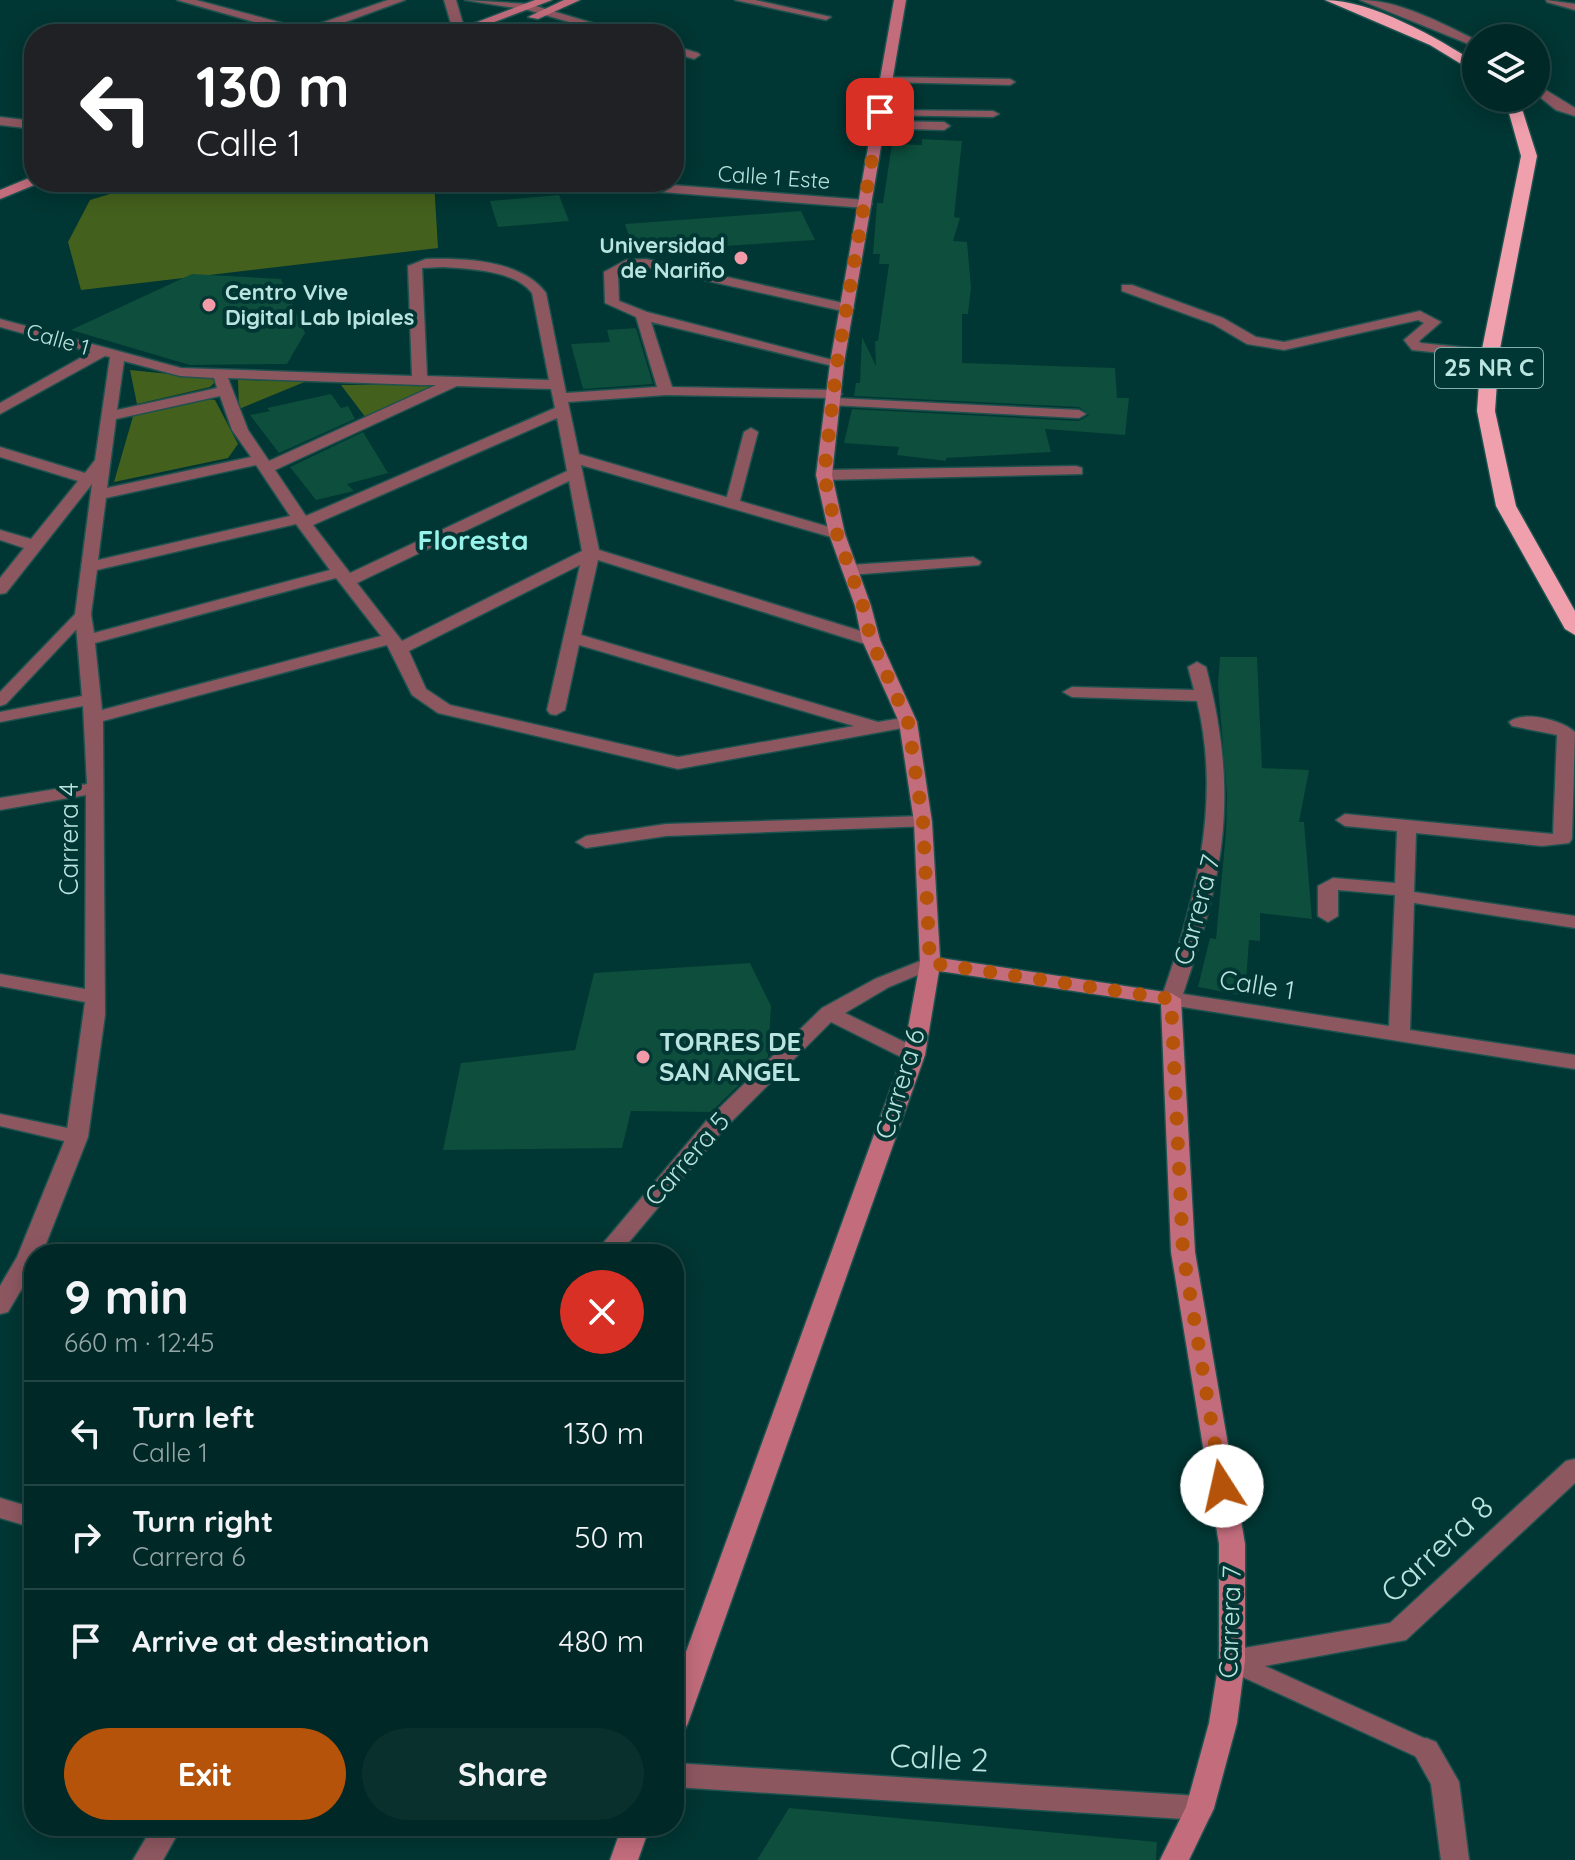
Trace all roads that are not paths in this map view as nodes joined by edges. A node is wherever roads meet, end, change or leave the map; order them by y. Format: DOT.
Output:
graph roads {
  1 [pos="183,0"];
  2 [pos="361,0"];
  3 [pos="399,0"];
  4 [pos="450,0"];
  5 [pos="471,0"];
  6 [pos="574,0"];
  7 [pos="740,0"];
  8 [pos="900,0"];
  9 [pos="1332,0"];
  10 [pos="1366,0"];
  11 [pos="1551,0"];
  12 [pos="547,6"];
  13 [pos="529,7"];
  14 [pos="1575,7"];
  15 [pos="264,9"];
  16 [pos="363,13"];
  17 [pos="826,17"];
  18 [pos="268,22"];
  19 [pos="274,24"];
  20 [pos="335,24"];
  21 [pos="455,24"];
  22 [pos="482,24"];
  23 [pos="507,24"];
  24 [pos="596,24"];
  25 [pos="1462,38"];
  26 [pos="684,52"];
  27 [pos="694,55"];
  28 [pos="1462,60"];
  29 [pos="886,79"];
  30 [pos="1010,82"];
  31 [pos="1550,99"];
  32 [pos="1516,112"];
  33 [pos="1575,112"];
  34 [pos="993,114"];
  35 [pos="879,118"];
  36 [pos="0,121"];
  37 [pos="24,124"];
  38 [pos="944,126"];
  39 [pos="24,172"];
  40 [pos="0,182"];
  41 [pos="24,184"];
  42 [pos="684,190"];
  43 [pos="0,195"];
  44 [pos="865,204"];
  45 [pos="1127,288"];
  46 [pos="847,308"];
  47 [pos="642,315"];
  48 [pos="0,323"];
  49 [pos="109,354"];
  50 [pos="1490,354"];
  51 [pos="837,363"];
  52 [pos="420,381"];
  53 [pos="223,382"];
  54 [pos="455,382"];
  55 [pos="666,391"];
  56 [pos="558,398"];
  57 [pos="835,398"];
  58 [pos="0,409"];
  59 [pos="1079,414"];
  60 [pos="107,417"];
  61 [pos="751,432"];
  62 [pos="0,452"];
  63 [pos="263,464"];
  64 [pos="572,465"];
  65 [pos="1076,471"];
  66 [pos="824,475"];
  67 [pos="93,487"];
  68 [pos="732,504"];
  69 [pos="301,520"];
  70 [pos="837,534"];
  71 [pos="0,535"];
  72 [pos="35,546"];
  73 [pos="591,553"];
  74 [pos="973,562"];
  75 [pos="89,567"];
  76 [pos="850,570"];
  77 [pos="344,576"];
  78 [pos="0,589"];
  79 [pos="83,614"];
  80 [pos="1575,629"];
  81 [pos="573,638"];
  82 [pos="86,640"];
  83 [pos="871,640"];
  84 [pos="395,644"];
  85 [pos="1197,667"];
  86 [pos="1072,692"];
  87 [pos="1206,696"];
  88 [pos="0,701"];
  89 [pos="93,709"];
  90 [pos="556,710"];
  91 [pos="0,717"];
  92 [pos="908,722"];
  93 [pos="1518,722"];
  94 [pos="879,728"];
  95 [pos="96,788"];
  96 [pos="0,804"];
  97 [pos="1570,811"];
  98 [pos="1345,820"];
  99 [pos="923,822"];
  100 [pos="1407,826"];
  101 [pos="586,842"];
  102 [pos="1405,893"];
  103 [pos="1328,916"];
  104 [pos="1575,922"];
  105 [pos="930,963"];
  106 [pos="0,980"];
  107 [pos="95,997"];
  108 [pos="1171,999"];
  109 [pos="829,1013"];
  110 [pos="1399,1035"];
  111 [pos="914,1055"];
  112 [pos="1575,1062"];
  113 [pos="0,1120"];
  114 [pos="77,1137"];
  115 [pos="34,1244"];
  116 [pos="614,1244"];
  117 [pos="24,1265"];
  118 [pos="0,1306"];
  119 [pos="1575,1468"];
  120 [pos="0,1508"];
  121 [pos="24,1515"];
  122 [pos="1232,1661"];
  123 [pos="684,1695"];
  124 [pos="1426,1750"];
  125 [pos="684,1776"];
  126 [pos="1200,1808"];
  127 [pos="162,1836"];
  128 [pos="632,1836"];
  129 [pos="147,1860"];
  130 [pos="624,1860"];
  131 [pos="1174,1860"];
  132 [pos="1455,1860"];
  1 -- 18 [label="street"];
  2 -- 16 [label="street"];
  3 -- 16 [label="street"];
  4 -- 21 [label="street"];
  5 -- 13 [label="street"];
  6 -- 12 [label="main road"];
  7 -- 17 [label="lane"];
  8 -- 29 [label="main road, Carrera 6"];
  9 -- 28 [label="highway"];
  10 -- 25 [label="street"];
  11 -- 14 [label="lane"];
  12 -- 13 [label="main road"];
  12 -- 23 [label="main road"];
  12 -- 24 [label="street"];
  13 -- 22 [label="main road"];
  15 -- 18 [label="street"];
  16 -- 20 [label="street"];
  18 -- 19 [label="street"];
  26 -- 27 [label="street"];
  29 -- 30 [label="lane"];
  29 -- 35 [label="main road, Carrera 6"];
  31 -- 33 [label="street"];
  32 -- 50 [label="highway, 25 NR C"];
  34 -- 35 [label="lane"];
  35 -- 38 [label="street"];
  35 -- 44 [label="main road, Carrera 6"];
  36 -- 37 [label="street"];
  39 -- 40 [label="main road"];
  41 -- 43 [label="main road"];
  42 -- 44 [label="street, Calle 1 Este"];
  44 -- 46 [label="main road, Carrera 6"];
  45 -- 50 [label="street"];
  46 -- 47 [label="street"];
  46 -- 51 [label="main road, Carrera 6"];
  47 -- 51 [label="street"];
  47 -- 55 [label="street"];
  48 -- 49 [label="street, Calle 1"];
  49 -- 53 [label="street, Calle 1"];
  49 -- 58 [label="street"];
  49 -- 60 [label="street, Carrera 4"];
  50 -- 80 [label="highway, 25 NR C"];
  51 -- 57 [label="main road, Carrera 6"];
  52 -- 53 [label="street"];
  52 -- 54 [label="street"];
  52 -- 56 [label="street"];
  53 -- 60 [label="street"];
  53 -- 63 [label="street"];
  54 -- 56 [label="street"];
  54 -- 63 [label="street"];
  55 -- 56 [label="street"];
  55 -- 57 [label="street"];
  56 -- 64 [label="street"];
  56 -- 69 [label="street"];
  57 -- 59 [label="lane"];
  57 -- 66 [label="main road, Carrera 6"];
  60 -- 67 [label="street, Carrera 4"];
  61 -- 68 [label="lane"];
  62 -- 67 [label="street"];
  63 -- 67 [label="street"];
  63 -- 69 [label="street"];
  64 -- 68 [label="street"];
  64 -- 73 [label="street"];
  64 -- 77 [label="street"];
  65 -- 66 [label="street"];
  66 -- 70 [label="main road, Carrera 6"];
  67 -- 72 [label="street"];
  67 -- 75 [label="street, Carrera 4"];
  68 -- 70 [label="street"];
  69 -- 75 [label="street"];
  69 -- 77 [label="street"];
  70 -- 76 [label="main road, Carrera 6"];
  71 -- 72 [label="street"];
  72 -- 78 [label="street"];
  73 -- 81 [label="street"];
  73 -- 83 [label="street"];
  73 -- 84 [label="street"];
  74 -- 76 [label="street"];
  75 -- 79 [label="street, Carrera 4"];
  76 -- 83 [label="main road, Carrera 6"];
  77 -- 82 [label="street"];
  77 -- 84 [label="street"];
  79 -- 82 [label="street, Carrera 4"];
  79 -- 88 [label="lane"];
  81 -- 90 [label="street"];
  81 -- 94 [label="street"];
  82 -- 89 [label="street, Carrera 4"];
  83 -- 92 [label="main road, Carrera 6"];
  84 -- 89 [label="street"];
  84 -- 94 [label="street"];
  85 -- 87 [label="street, Carrera 7"];
  86 -- 87 [label="street"];
  87 -- 108 [label="street, Carrera 7"];
  89 -- 91 [label="street"];
  89 -- 95 [label="street, Carrera 4"];
  92 -- 94 [label="street"];
  92 -- 99 [label="main road, Carrera 6"];
  93 -- 97 [label="street"];
  95 -- 96 [label="street"];
  95 -- 107 [label="street, Carrera 4"];
  97 -- 100 [label="street"];
  98 -- 100 [label="street"];
  99 -- 101 [label="street"];
  99 -- 105 [label="main road, Carrera 6"];
  100 -- 102 [label="street"];
  102 -- 103 [label="street"];
  102 -- 104 [label="street"];
  102 -- 110 [label="street"];
  105 -- 108 [label="main road, Calle 1"];
  105 -- 109 [label="street, Carrera 5"];
  105 -- 111 [label="main road, Carrera 6"];
  106 -- 107 [label="street"];
  107 -- 114 [label="street, Carrera 4"];
  108 -- 110 [label="street, Calle 1"];
  108 -- 122 [label="main road, Carrera 7"];
  109 -- 111 [label="street"];
  109 -- 116 [label="street, Carrera 5"];
  110 -- 112 [label="street, Calle 1"];
  111 -- 123 [label="main road, Carrera 6"];
  113 -- 114 [label="lane"];
  114 -- 115 [label="street, Carrera 4"];
  117 -- 118 [label="street, Carrera 4"];
  119 -- 122 [label="street, Carrera 8"];
  120 -- 121 [label="street"];
  122 -- 124 [label="lane"];
  122 -- 126 [label="main road, Carrera 7"];
  124 -- 132 [label="street"];
  125 -- 126 [label="street, Calle 2"];
  126 -- 131 [label="main road, Carrera 7"];
  127 -- 129 [label="street"];
  128 -- 130 [label="main road"];
}
